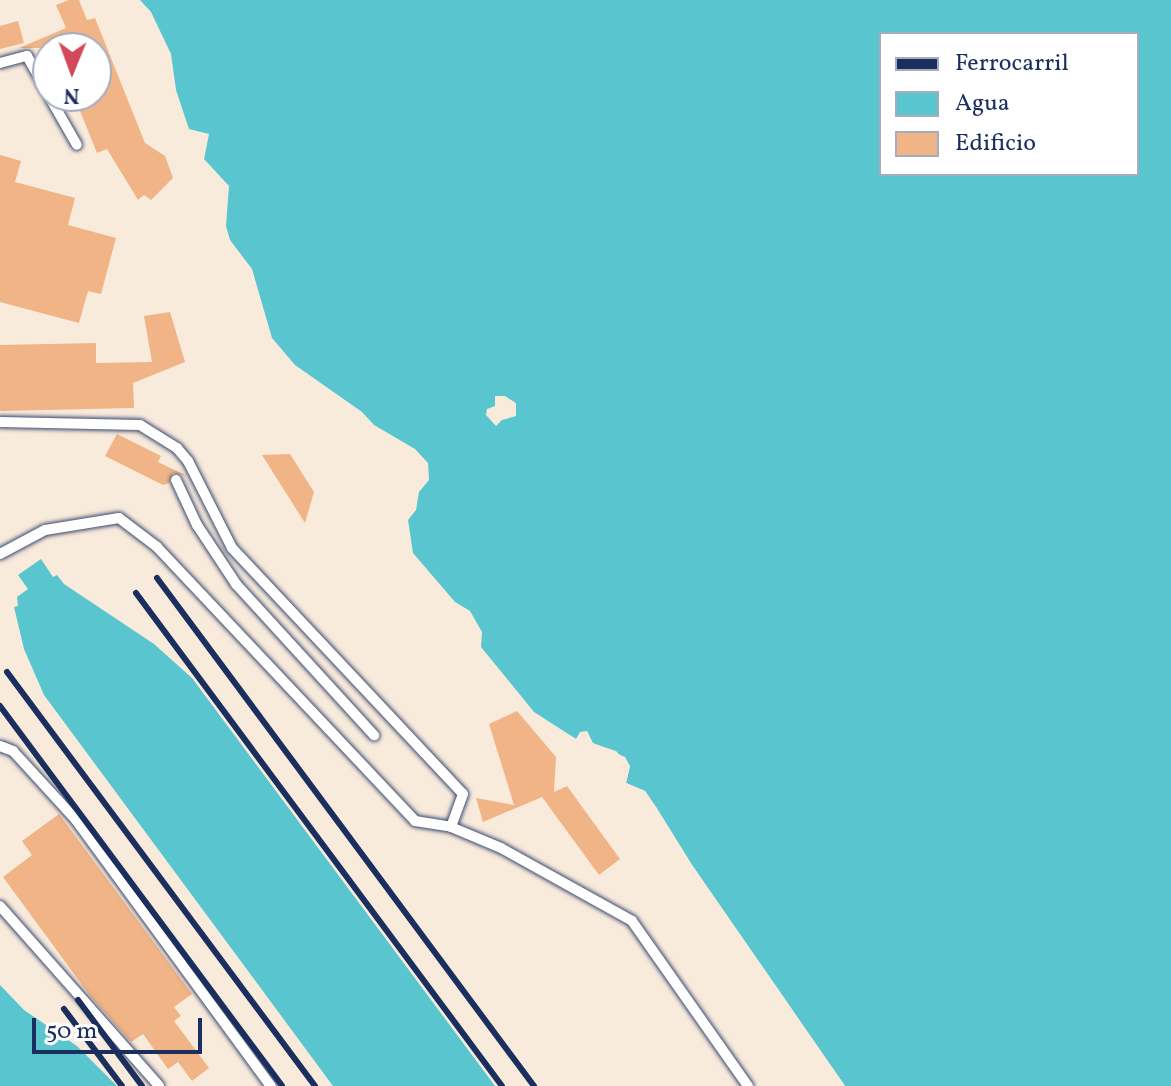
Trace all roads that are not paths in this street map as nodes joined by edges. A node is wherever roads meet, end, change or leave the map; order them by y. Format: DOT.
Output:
graph roads {
  1 [pos="0,63"];
  2 [pos="32,65"];
  3 [pos="59,112"];
  4 [pos="77,145"];
  5 [pos="0,422"];
  6 [pos="176,480"];
  7 [pos="0,554"];
  8 [pos="374,735"];
  9 [pos="0,746"];
  10 [pos="451,827"];
  11 [pos="0,906"];
  12 [pos="159,1086"];
  13 [pos="271,1086"];
  14 [pos="748,1086"];
  1 -- 2 [label="lane"];
  3 -- 4 [label="lane"];
  5 -- 10 [label="lane"];
  6 -- 8 [label="lane"];
  7 -- 10 [label="lane"];
  9 -- 13 [label="lane"];
  10 -- 14 [label="lane"];
  11 -- 12 [label="lane"];
}
